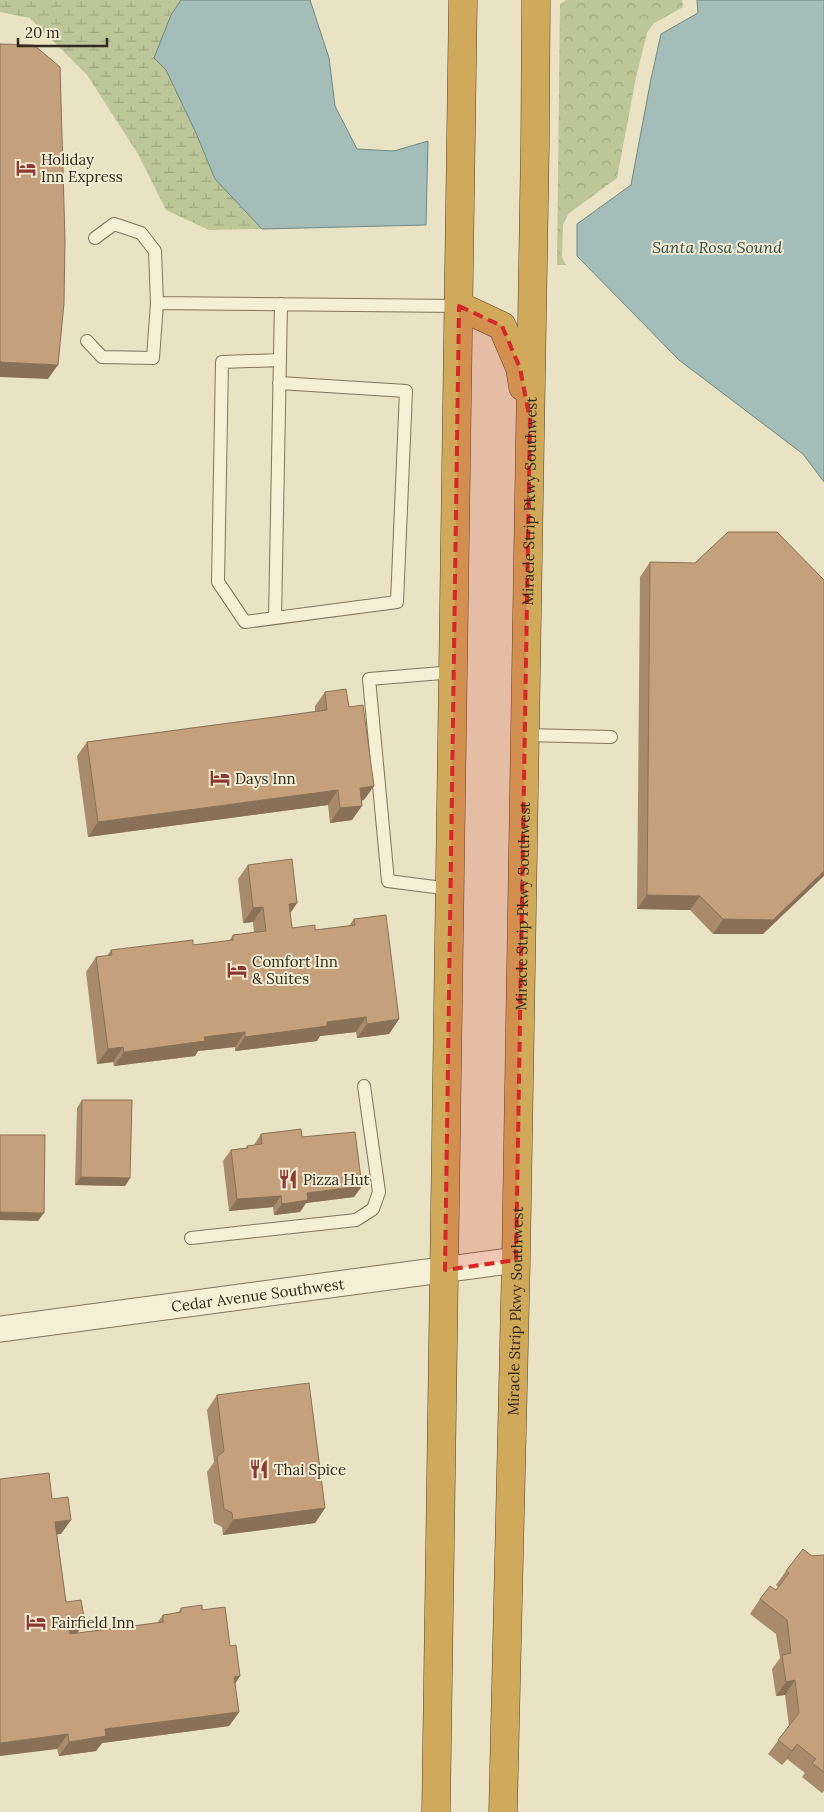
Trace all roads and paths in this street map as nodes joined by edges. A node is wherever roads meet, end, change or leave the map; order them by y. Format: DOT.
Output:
graph roads {
  1 [pos="463,0"];
  2 [pos="536,0"];
  3 [pos="95,238"];
  4 [pos="157,302"];
  5 [pos="281,304"];
  6 [pos="459,306"];
  7 [pos="87,341"];
  8 [pos="280,360"];
  9 [pos="279,383"];
  10 [pos="530,420"];
  11 [pos="275,618"];
  12 [pos="454,672"];
  13 [pos="525,736"];
  14 [pos="611,737"];
  15 [pos="450,889"];
  16 [pos="364,1086"];
  17 [pos="191,1238"];
  18 [pos="516,1260"];
  19 [pos="444,1270"];
  20 [pos="0,1329"];
  21 [pos="436,1812"];
  22 [pos="503,1812"];
  1 -- 6 [label="highway"];
  2 -- 10 [label="highway, Miracle Strip Pkwy Southwest"];
  3 -- 4 [label="lane"];
  4 -- 5 [label="lane"];
  4 -- 7 [label="lane"];
  5 -- 6 [label="lane"];
  5 -- 8 [label="lane"];
  6 -- 10 [label="highway"];
  6 -- 12 [label="highway"];
  8 -- 9 [label="lane"];
  8 -- 11 [label="lane"];
  9 -- 11 [label="lane"];
  9 -- 11 [label="lane"];
  10 -- 13 [label="highway, Miracle Strip Pkwy Southwest"];
  12 -- 15 [label="highway"];
  12 -- 15 [label="lane"];
  13 -- 14 [label="lane"];
  13 -- 18 [label="highway, Miracle Strip Pkwy Southwest"];
  15 -- 19 [label="highway"];
  16 -- 17 [label="lane"];
  18 -- 19 [label="street, Cedar Avenue Southwest"];
  18 -- 22 [label="highway, Miracle Strip Pkwy Southwest"];
  19 -- 20 [label="street, Cedar Avenue Southwest"];
  19 -- 21 [label="highway"];
}
